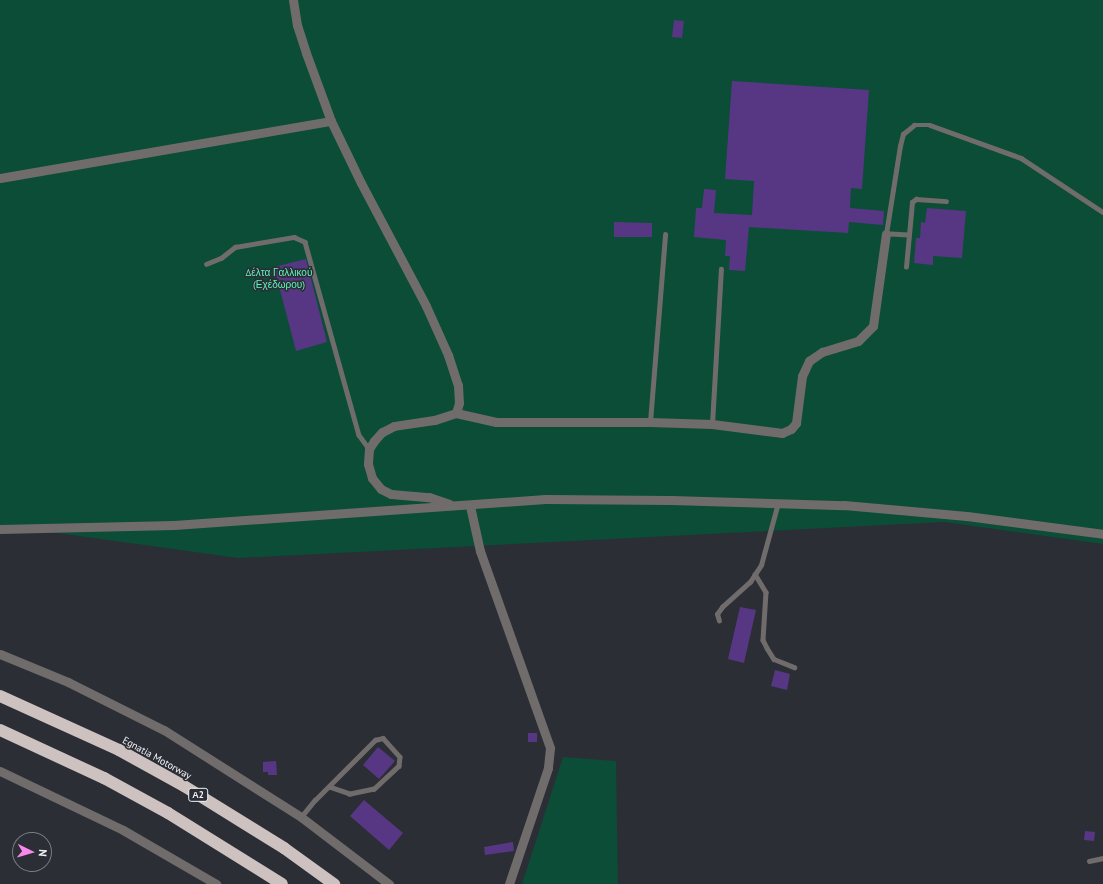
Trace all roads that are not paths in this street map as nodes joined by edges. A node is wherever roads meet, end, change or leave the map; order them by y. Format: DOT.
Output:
graph roads {
  1 [pos="293,0"];
  2 [pos="331,121"];
  3 [pos="0,178"];
  4 [pos="946,201"];
  5 [pos="1103,212"];
  6 [pos="886,234"];
  7 [pos="665,235"];
  8 [pos="908,236"];
  9 [pos="206,264"];
  10 [pos="906,267"];
  11 [pos="722,269"];
  12 [pos="456,412"];
  13 [pos="650,422"];
  14 [pos="712,424"];
  15 [pos="369,449"];
  16 [pos="778,502"];
  17 [pos="454,506"];
  18 [pos="470,506"];
  19 [pos="0,529"];
  20 [pos="1103,534"];
  21 [pos="755,574"];
  22 [pos="719,621"];
  23 [pos="0,654"];
  24 [pos="794,667"];
  25 [pos="0,696"];
  26 [pos="0,730"];
  27 [pos="0,771"];
  28 [pos="330,787"];
  29 [pos="301,817"];
  30 [pos="1103,858"];
  31 [pos="1089,860"];
  32 [pos="216,884"];
  33 [pos="282,884"];
  34 [pos="334,884"];
  35 [pos="389,884"];
  36 [pos="509,884"];
  1 -- 2 [label="street"];
  2 -- 3 [label="street"];
  2 -- 12 [label="street"];
  4 -- 8 [label="lane"];
  5 -- 6 [label="lane"];
  6 -- 8 [label="lane"];
  6 -- 14 [label="street"];
  7 -- 13 [label="lane"];
  8 -- 10 [label="lane"];
  9 -- 15 [label="lane"];
  11 -- 14 [label="lane"];
  12 -- 13 [label="street"];
  12 -- 15 [label="street"];
  13 -- 14 [label="street"];
  15 -- 17 [label="street"];
  16 -- 18 [label="street"];
  16 -- 20 [label="street"];
  16 -- 21 [label="lane"];
  17 -- 18 [label="street"];
  17 -- 19 [label="street"];
  18 -- 36 [label="street"];
  21 -- 22 [label="lane"];
  21 -- 24 [label="lane"];
  23 -- 29 [label="street"];
  25 -- 34 [label="highway, Egnatia Motorway / Α2"];
  26 -- 33 [label="highway"];
  27 -- 32 [label="street"];
  28 -- 28 [label="lane"];
  28 -- 29 [label="lane"];
  29 -- 35 [label="street"];
  30 -- 31 [label="lane"];
}
